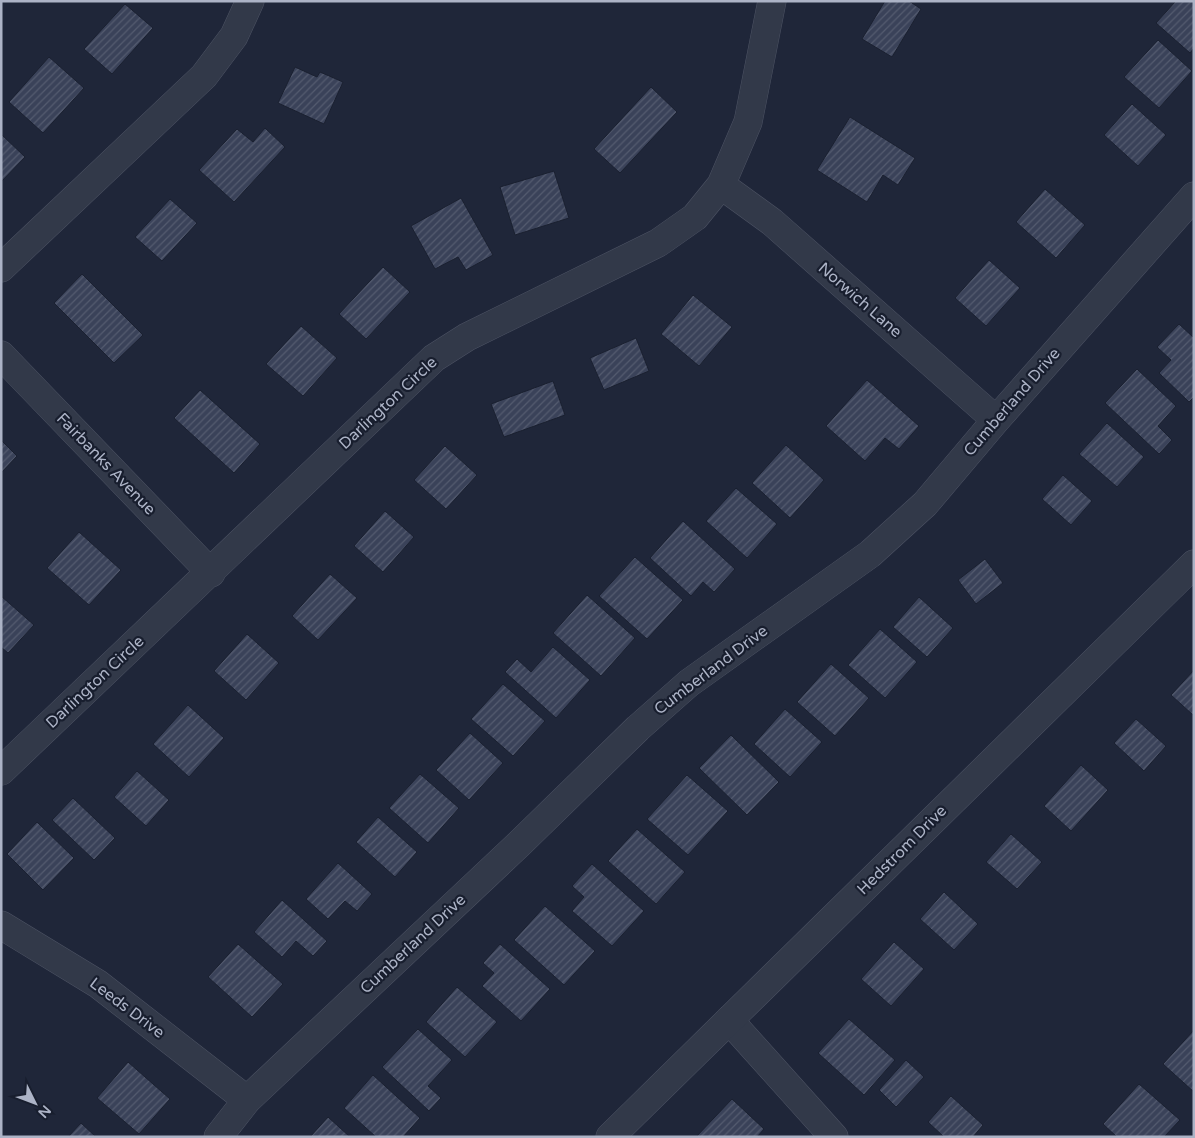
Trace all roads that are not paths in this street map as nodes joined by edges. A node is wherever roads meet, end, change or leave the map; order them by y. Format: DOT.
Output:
graph roads {
  1 [pos="250,1"];
  2 [pos="772,1"];
  3 [pos="721,185"];
  4 [pos="1194,196"];
  5 [pos="1,268"];
  6 [pos="1,355"];
  7 [pos="996,420"];
  8 [pos="1194,564"];
  9 [pos="211,573"];
  10 [pos="1,771"];
  11 [pos="1,924"];
  12 [pos="729,1020"];
  13 [pos="248,1100"];
  14 [pos="218,1137"];
  15 [pos="610,1137"];
  16 [pos="834,1137"];
  1 -- 5 [label="street"];
  2 -- 3 [label="street, Darlington Circle"];
  3 -- 7 [label="street, Norwich Lane"];
  3 -- 9 [label="street, Darlington Circle"];
  4 -- 7 [label="street, Cumberland Drive"];
  6 -- 9 [label="street, Fairbanks Avenue"];
  7 -- 13 [label="street, Cumberland Drive"];
  8 -- 12 [label="street, Hedstrom Drive"];
  9 -- 10 [label="street, Darlington Circle"];
  11 -- 13 [label="street, Leeds Drive"];
  12 -- 15 [label="street, Hedstrom Drive"];
  12 -- 16 [label="street"];
  13 -- 14 [label="street, Cumberland Drive"];
}
